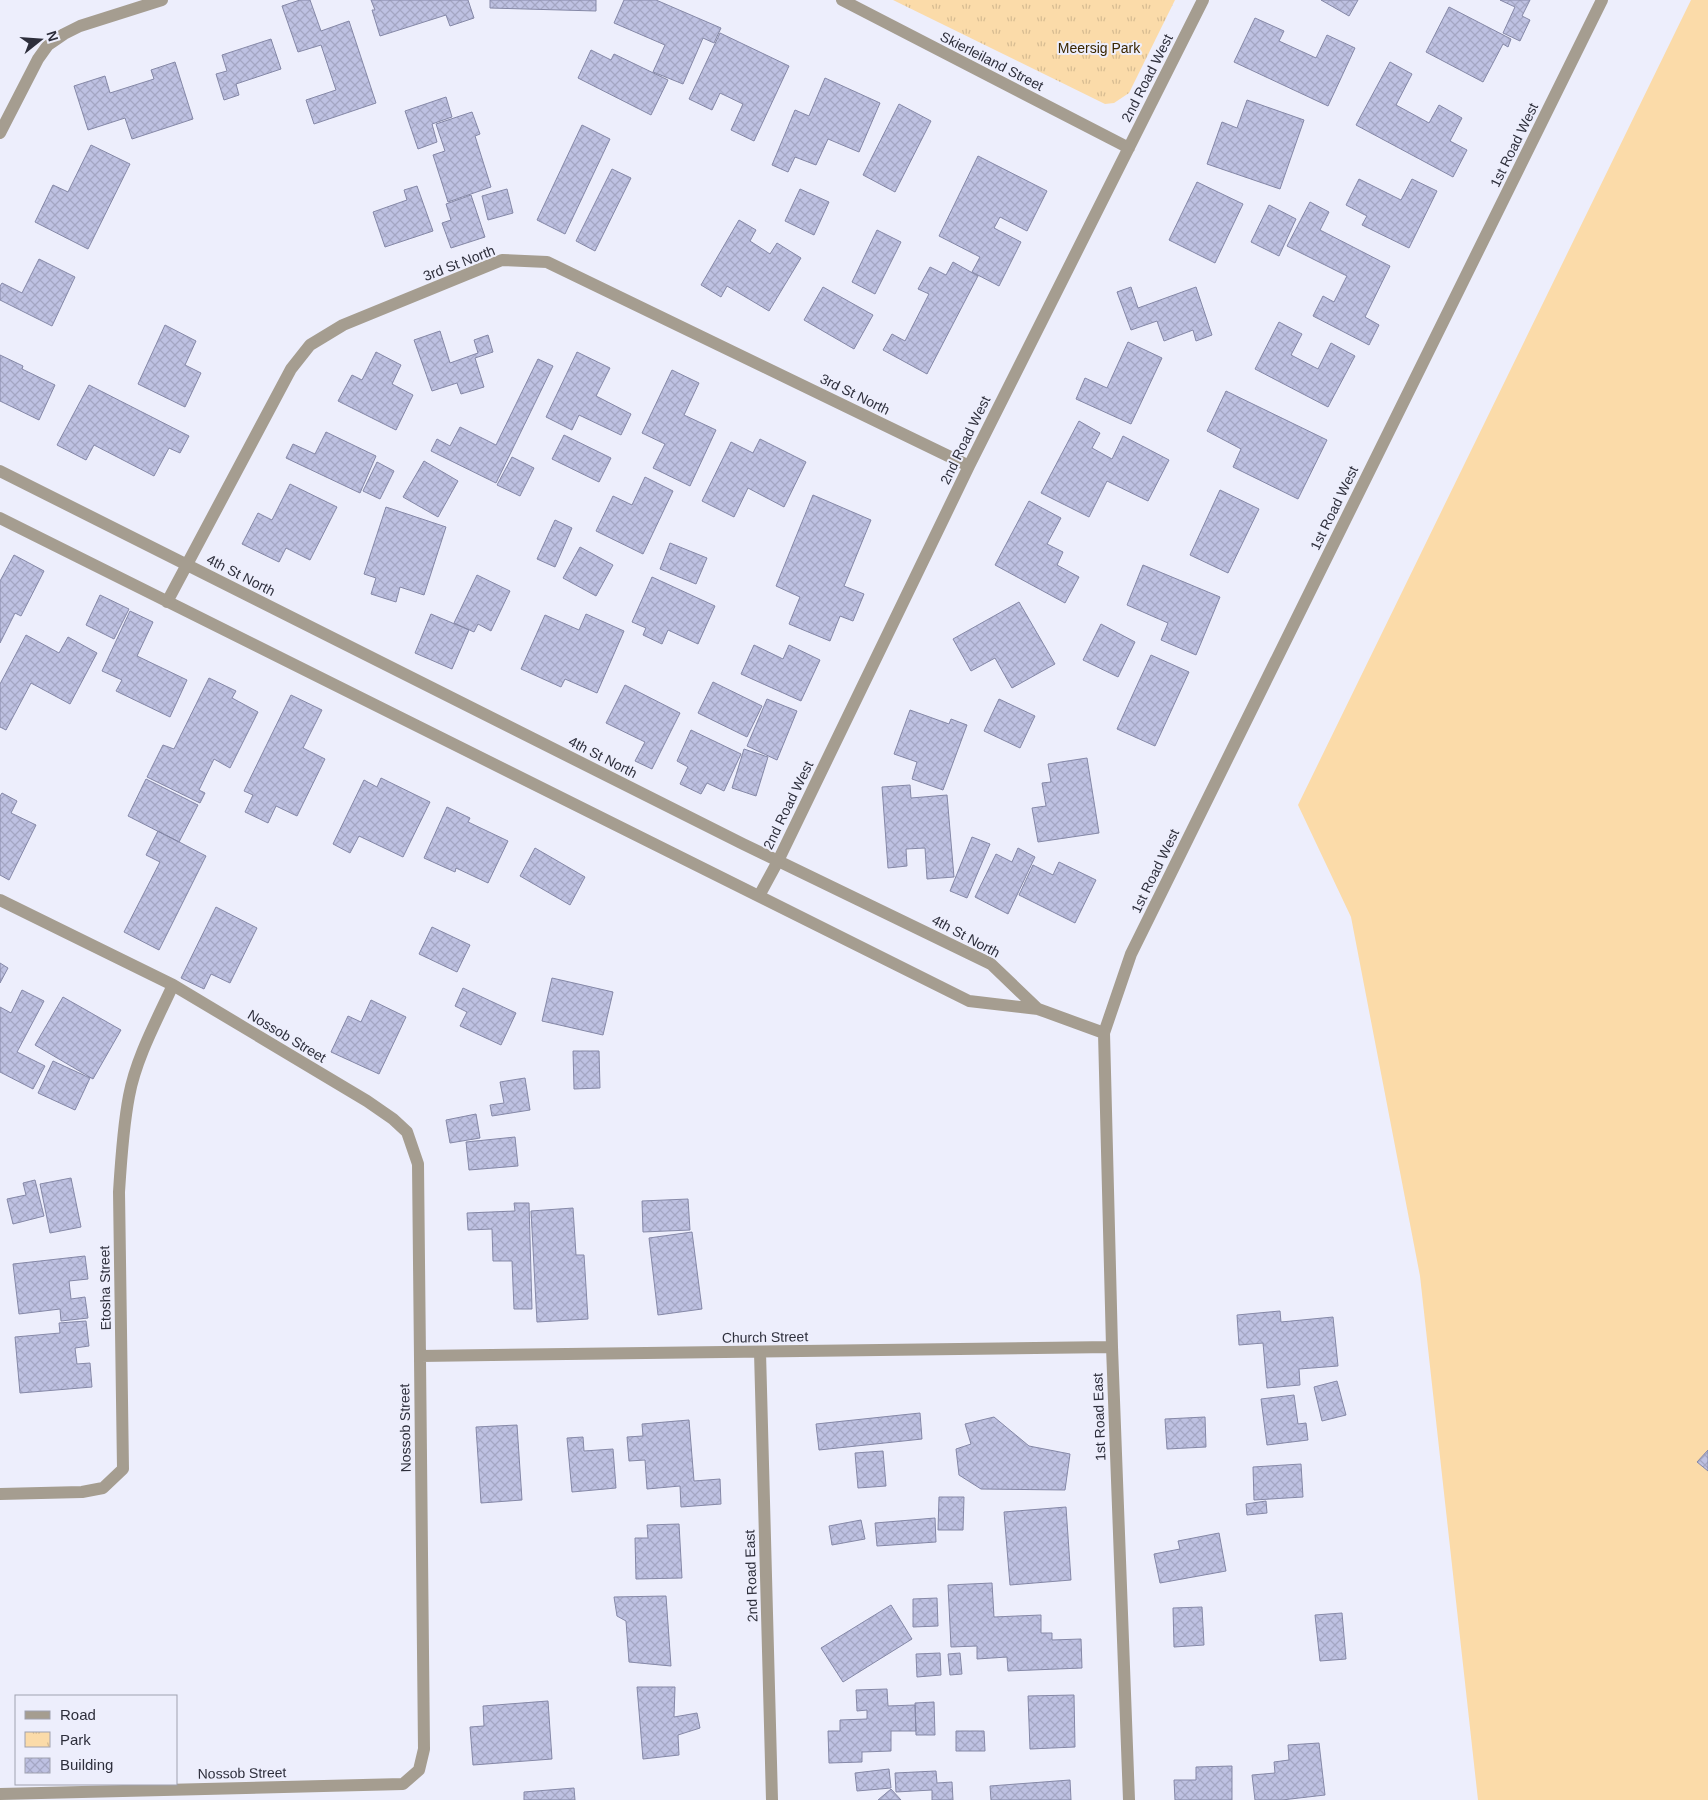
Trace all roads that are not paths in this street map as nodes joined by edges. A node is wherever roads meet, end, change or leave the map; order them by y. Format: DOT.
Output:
graph roads {
  1 [pos="162,0"];
  2 [pos="842,0"];
  3 [pos="1203,0"];
  4 [pos="1602,0"];
  5 [pos="0,133"];
  6 [pos="1128,148"];
  7 [pos="969,466"];
  8 [pos="0,471"];
  9 [pos="0,518"];
  10 [pos="188,565"];
  11 [pos="167,602"];
  12 [pos="778,861"];
  13 [pos="759,896"];
  14 [pos="0,900"];
  15 [pos="173,985"];
  16 [pos="1038,1009"];
  17 [pos="1104,1033"];
  18 [pos="1112,1348"];
  19 [pos="760,1352"];
  20 [pos="420,1356"];
  21 [pos="0,1494"];
  22 [pos="0,1794"];
  23 [pos="772,1800"];
  24 [pos="1129,1800"];
  1 -- 5 [label="street"];
  2 -- 6 [label="street, Skierleiland Street"];
  3 -- 6 [label="street, 2nd Road West"];
  4 -- 17 [label="street, 1st Road West"];
  6 -- 7 [label="street, 2nd Road West"];
  7 -- 10 [label="street, 3rd St North"];
  7 -- 12 [label="street, 2nd Road West"];
  8 -- 10 [label="street, 4th St North"];
  9 -- 11 [label="street"];
  10 -- 11 [label="street, 3rd St North"];
  10 -- 12 [label="street, 4th St North"];
  11 -- 13 [label="street"];
  12 -- 13 [label="street, 2nd Road West"];
  12 -- 16 [label="street, 4th St North"];
  13 -- 16 [label="street"];
  14 -- 15 [label="street, Nossob Street"];
  15 -- 20 [label="street, Nossob Street"];
  15 -- 21 [label="street, Etosha Street"];
  16 -- 17 [label="street"];
  17 -- 18 [label="street, 1st Road East"];
  18 -- 19 [label="street, Church Street"];
  18 -- 24 [label="street, 1st Road East"];
  19 -- 20 [label="street, Church Street"];
  19 -- 23 [label="street, 2nd Road East"];
  20 -- 22 [label="street, Nossob Street"];
}
